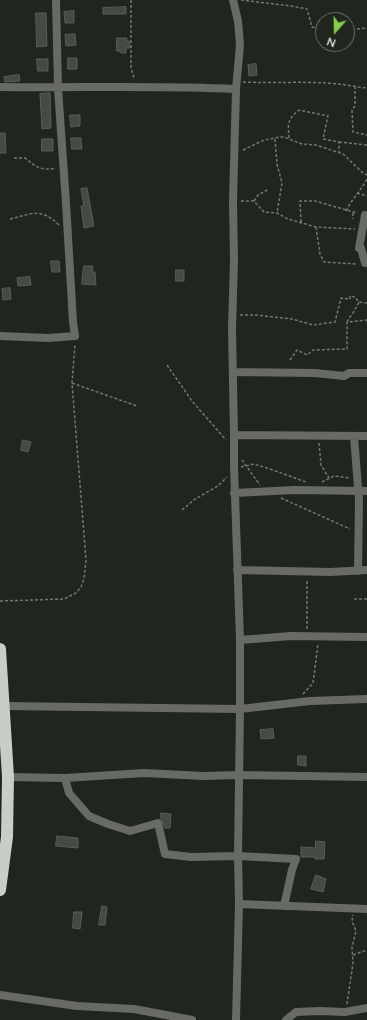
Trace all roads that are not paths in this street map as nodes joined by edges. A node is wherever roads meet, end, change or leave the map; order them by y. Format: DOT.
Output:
graph roads {
  1 [pos="56,0"];
  2 [pos="233,0"];
  3 [pos="236,85"];
  4 [pos="0,87"];
  5 [pos="58,88"];
  6 [pos="364,215"];
  7 [pos="366,263"];
  8 [pos="0,336"];
  9 [pos="233,372"];
  10 [pos="367,373"];
  11 [pos="234,435"];
  12 [pos="354,436"];
  13 [pos="367,436"];
  14 [pos="358,490"];
  15 [pos="367,491"];
  16 [pos="234,493"];
  17 [pos="237,570"];
  18 [pos="358,570"];
  19 [pos="367,570"];
  20 [pos="367,637"];
  21 [pos="240,640"];
  22 [pos="0,649"];
  23 [pos="367,699"];
  24 [pos="3,706"];
  25 [pos="240,710"];
  26 [pos="239,774"];
  27 [pos="8,777"];
  28 [pos="367,777"];
  29 [pos="65,778"];
  30 [pos="238,856"];
  31 [pos="0,890"];
  32 [pos="239,904"];
  33 [pos="284,906"];
  34 [pos="367,909"];
  35 [pos="0,995"];
  36 [pos="367,1008"];
  37 [pos="192,1020"];
  38 [pos="236,1020"];
  39 [pos="286,1020"];
  1 -- 5 [label="street"];
  2 -- 3 [label="street"];
  3 -- 5 [label="street"];
  3 -- 9 [label="street"];
  4 -- 5 [label="street"];
  5 -- 8 [label="street"];
  6 -- 7 [label="street"];
  9 -- 10 [label="street"];
  9 -- 11 [label="street"];
  11 -- 12 [label="street"];
  11 -- 16 [label="street"];
  12 -- 13 [label="street"];
  12 -- 14 [label="street"];
  14 -- 15 [label="street"];
  14 -- 16 [label="street"];
  14 -- 18 [label="street"];
  16 -- 17 [label="street"];
  17 -- 18 [label="street"];
  17 -- 21 [label="street"];
  18 -- 19 [label="street"];
  20 -- 21 [label="street"];
  21 -- 25 [label="street"];
  22 -- 24 [label="highway"];
  23 -- 25 [label="street"];
  24 -- 25 [label="street"];
  24 -- 27 [label="highway"];
  25 -- 26 [label="street"];
  26 -- 28 [label="street"];
  26 -- 29 [label="street"];
  26 -- 30 [label="street"];
  27 -- 29 [label="street"];
  27 -- 31 [label="highway"];
  29 -- 30 [label="street"];
  30 -- 32 [label="street"];
  30 -- 33 [label="street"];
  32 -- 33 [label="street"];
  32 -- 38 [label="street"];
  33 -- 34 [label="street"];
  35 -- 37 [label="street"];
  36 -- 39 [label="street"];
}
